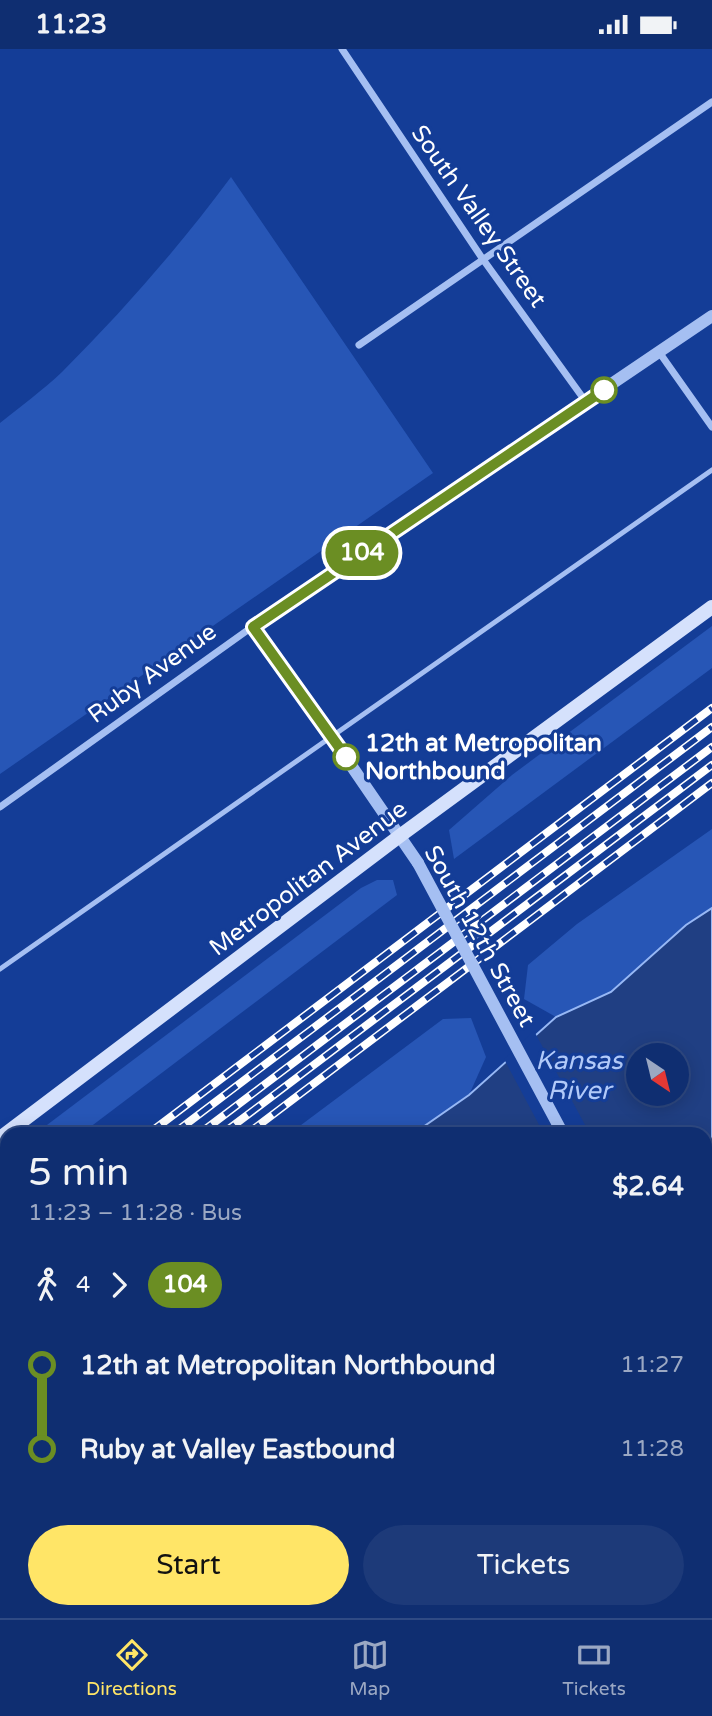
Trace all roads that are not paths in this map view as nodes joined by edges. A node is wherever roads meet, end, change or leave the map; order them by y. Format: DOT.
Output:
graph roads {
  1 [pos="342,49"];
  2 [pos="712,102"];
  3 [pos="482,258"];
  4 [pos="712,316"];
  5 [pos="359,345"];
  6 [pos="659,352"];
  7 [pos="586,403"];
  8 [pos="712,427"];
  9 [pos="712,470"];
  10 [pos="712,607"];
  11 [pos="253,627"];
  12 [pos="331,736"];
  13 [pos="0,807"];
  14 [pos="401,835"];
  15 [pos="0,969"];
  16 [pos="15,1127"];
  17 [pos="559,1127"];
  1 -- 3 [label="street, South Valley Street"];
  2 -- 3 [label="street"];
  3 -- 5 [label="street"];
  3 -- 7 [label="street, South Valley Street"];
  4 -- 6 [label="street, Ruby Avenue"];
  6 -- 7 [label="street, Ruby Avenue"];
  6 -- 8 [label="street"];
  7 -- 11 [label="street, Ruby Avenue"];
  9 -- 12 [label="lane"];
  10 -- 14 [label="main road, Metropolitan Avenue"];
  11 -- 12 [label="street, South 12th Street"];
  11 -- 13 [label="street, Ruby Avenue"];
  12 -- 14 [label="street, South 12th Street"];
  12 -- 15 [label="lane"];
  14 -- 16 [label="main road, Metropolitan Avenue"];
  14 -- 17 [label="street, South 12th Street, bridge"];
}
